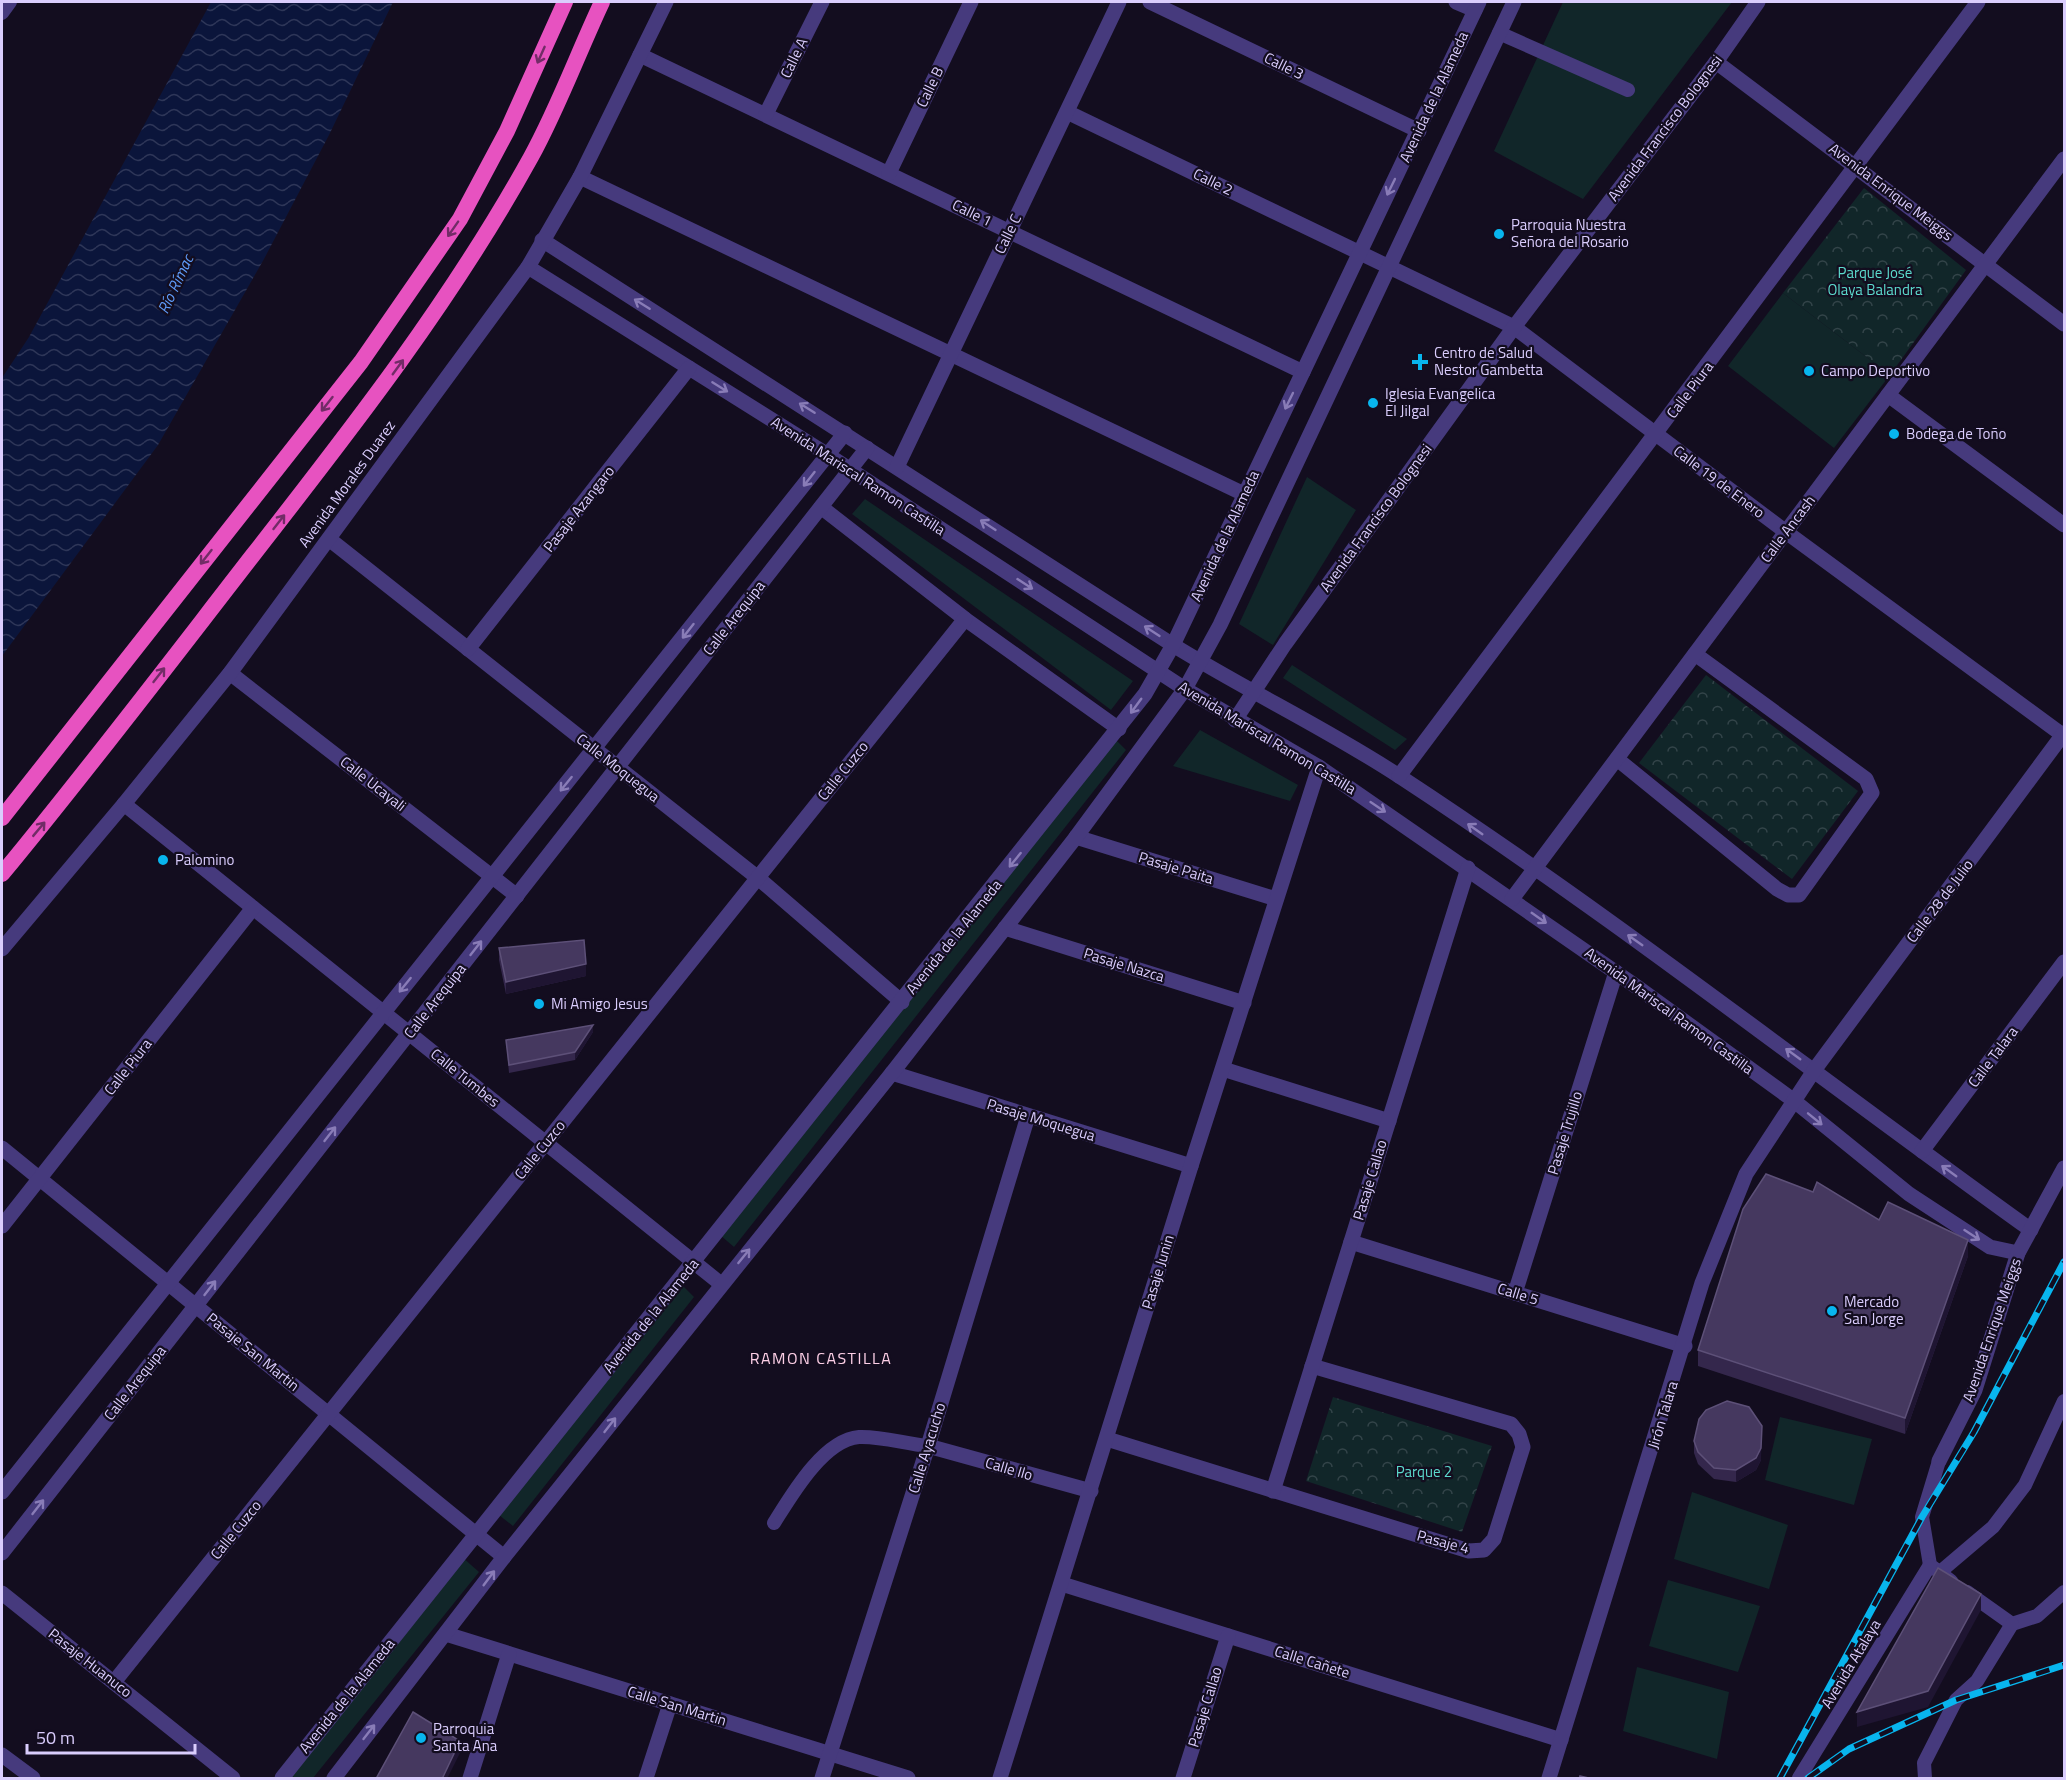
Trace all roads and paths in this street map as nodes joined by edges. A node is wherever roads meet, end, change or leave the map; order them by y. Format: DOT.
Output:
graph roads {
  1 [pos="10,2"];
  2 [pos="564,2"];
  3 [pos="602,2"];
  4 [pos="666,2"];
  5 [pos="822,2"];
  6 [pos="971,2"];
  7 [pos="1119,2"];
  8 [pos="1150,2"];
  9 [pos="1456,2"];
  10 [pos="1514,2"];
  11 [pos="1758,2"];
  12 [pos="1978,2"];
  13 [pos="1477,6"];
  14 [pos="2,13"];
  15 [pos="1499,33"];
  16 [pos="640,55"];
  17 [pos="1716,62"];
  18 [pos="1628,90"];
  19 [pos="1067,111"];
  20 [pos="766,114"];
  21 [pos="1419,131"];
  22 [pos="2064,159"];
  23 [pos="1857,166"];
  24 [pos="889,173"];
  25 [pos="580,177"];
  26 [pos="1010,231"];
  27 [pos="542,240"];
  28 [pos="1360,252"];
  29 [pos="1986,264"];
  30 [pos="1390,266"];
  31 [pos="528,267"];
  32 [pos="2064,324"];
  33 [pos="1514,327"];
  34 [pos="951,354"];
  35 [pos="689,368"];
  36 [pos="1303,372"];
  37 [pos="1888,395"];
  38 [pos="846,433"];
  39 [pos="1657,435"];
  40 [pos="867,448"];
  41 [pos="828,456"];
  42 [pos="897,467"];
  43 [pos="850,470"];
  44 [pos="1244,494"];
  45 [pos="821,507"];
  46 [pos="2064,525"];
  47 [pos="1786,532"];
  48 [pos="329,539"];
  49 [pos="965,619"];
  50 [pos="1173,645"];
  51 [pos="468,649"];
  52 [pos="1695,654"];
  53 [pos="1202,663"];
  54 [pos="1159,672"];
  55 [pos="230,673"];
  56 [pos="1185,689"];
  57 [pos="1252,692"];
  58 [pos="1235,720"];
  59 [pos="1119,729"];
  60 [pos="2064,735"];
  61 [pos="594,749"];
  62 [pos="1617,759"];
  63 [pos="617,767"];
  64 [pos="1319,767"];
  65 [pos="1399,776"];
  66 [pos="124,804"];
  67 [pos="2,818"];
  68 [pos="1076,837"];
  69 [pos="1468,868"];
  70 [pos="1534,869"];
  71 [pos="2,874"];
  72 [pos="492,877"];
  73 [pos="758,878"];
  74 [pos="517,896"];
  75 [pos="1512,899"];
  76 [pos="1276,900"];
  77 [pos="253,908"];
  78 [pos="1005,928"];
  79 [pos="2,949"];
  80 [pos="2064,962"];
  81 [pos="1616,972"];
  82 [pos="902,1002"];
  83 [pos="1244,1003"];
  84 [pos="383,1013"];
  85 [pos="409,1034"];
  86 [pos="1223,1069"];
  87 [pos="1815,1070"];
  88 [pos="892,1073"];
  89 [pos="1793,1100"];
  90 [pos="1028,1116"];
  91 [pos="1389,1120"];
  92 [pos="545,1143"];
  93 [pos="2,1148"];
  94 [pos="1922,1151"];
  95 [pos="1191,1166"];
  96 [pos="2064,1168"];
  97 [pos="40,1179"];
  98 [pos="2,1226"];
  99 [pos="2031,1230"];
  100 [pos="1351,1242"];
  101 [pos="2018,1253"];
  102 [pos="694,1263"];
  103 [pos="168,1283"];
  104 [pos="721,1284"];
  105 [pos="1515,1293"];
  106 [pos="195,1306"];
  107 [pos="1684,1346"];
  108 [pos="1312,1366"];
  109 [pos="2064,1401"];
  110 [pos="329,1414"];
  111 [pos="1107,1439"];
  112 [pos="928,1446"];
  113 [pos="1940,1461"];
  114 [pos="1091,1491"];
  115 [pos="1273,1491"];
  116 [pos="2,1492"];
  117 [pos="774,1523"];
  118 [pos="477,1534"];
  119 [pos="2,1553"];
  120 [pos="504,1557"];
  121 [pos="1935,1569"];
  122 [pos="1062,1584"];
  123 [pos="2064,1592"];
  124 [pos="2,1593"];
  125 [pos="2012,1624"];
  126 [pos="446,1634"];
  127 [pos="1228,1636"];
  128 [pos="509,1654"];
  129 [pos="114,1682"];
  130 [pos="670,1704"];
  131 [pos="1561,1740"];
  132 [pos="829,1754"];
  133 [pos="2,1755"];
  134 [pos="33,1779"];
  135 [pos="233,1779"];
  136 [pos="282,1779"];
  137 [pos="333,1779"];
  138 [pos="470,1779"];
  139 [pos="646,1779"];
  140 [pos="822,1779"];
  141 [pos="908,1779"];
  142 [pos="1000,1779"];
  143 [pos="1183,1779"];
  144 [pos="1549,1779"];
  145 [pos="1799,1779"];
  146 [pos="1925,1779"];
  1 -- 14 [label="lane"];
  2 -- 67 [label="highway, one-way"];
  71 -- 3 [label="highway, Avenida Morales Duarez, one-way"];
  4 -- 16 [label="street, Avenida Morales Duarez"];
  5 -- 20 [label="street, Calle A"];
  6 -- 24 [label="street, Calle B"];
  7 -- 19 [label="street, Calle C"];
  8 -- 21 [label="street, Calle 3"];
  9 -- 13 [label="street"];
  10 -- 15 [label="street"];
  11 -- 17 [label="street, Avenida Francisco Bolognesi"];
  12 -- 23 [label="street, Calle Piura"];
  13 -- 21 [label="street, Avenida de la Alameda"];
  15 -- 18 [label="lane"];
  15 -- 30 [label="street"];
  16 -- 20 [label="street, Calle 1"];
  16 -- 25 [label="street, Avenida Morales Duarez"];
  17 -- 23 [label="street, Avenida Enrique Meiggs"];
  17 -- 33 [label="street, Avenida Francisco Bolognesi"];
  19 -- 26 [label="street, Calle C"];
  19 -- 28 [label="street, Calle 2"];
  20 -- 24 [label="street, Calle 1"];
  21 -- 28 [label="street, Avenida de la Alameda, one-way"];
  22 -- 29 [label="street, Calle Ancash"];
  23 -- 29 [label="street, Avenida Enrique Meiggs"];
  23 -- 39 [label="street, Calle Piura"];
  24 -- 26 [label="street, Calle 1"];
  25 -- 27 [label="street, Avenida Morales Duarez"];
  25 -- 34 [label="street"];
  26 -- 34 [label="street, Calle C"];
  26 -- 36 [label="street, Calle 1"];
  27 -- 31 [label="street, Avenida Morales Duarez"];
  38 -- 27 [label="street, Avenida Mariscal Ramon Castilla, one-way"];
  28 -- 30 [label="street, Calle 19 de Enero"];
  28 -- 36 [label="street, Avenida de la Alameda"];
  29 -- 32 [label="street, Avenida Enrique Meiggs"];
  29 -- 37 [label="street, Calle Ancash"];
  30 -- 33 [label="street, Calle 19 de Enero"];
  30 -- 53 [label="street"];
  31 -- 35 [label="street, Avenida Mariscal Ramon Castilla"];
  31 -- 48 [label="street, Avenida Morales Duarez"];
  33 -- 39 [label="street, Calle 19 de Enero"];
  33 -- 57 [label="street, Avenida Francisco Bolognesi"];
  34 -- 42 [label="street, Calle C"];
  34 -- 44 [label="street"];
  35 -- 41 [label="street, Avenida Mariscal Ramon Castilla, one-way"];
  35 -- 51 [label="street, Pasaje Azangaro"];
  36 -- 44 [label="street, Avenida de la Alameda, one-way"];
  37 -- 46 [label="street"];
  37 -- 47 [label="street, Calle Ancash"];
  38 -- 40 [label="street, Avenida Mariscal Ramon Castilla"];
  38 -- 41 [label="street, Calle Arequipa"];
  39 -- 47 [label="street, Calle 19 de Enero"];
  39 -- 65 [label="street, Calle Piura"];
  40 -- 42 [label="street, Avenida Mariscal Ramon Castilla"];
  40 -- 43 [label="street, Calle Arequipa"];
  41 -- 43 [label="street, Avenida Mariscal Ramon Castilla"];
  41 -- 61 [label="street, Calle Arequipa, one-way"];
  50 -- 42 [label="street, Avenida Mariscal Ramon Castilla, one-way"];
  43 -- 45 [label="street, Calle Arequipa"];
  43 -- 54 [label="street, Avenida Mariscal Ramon Castilla, one-way"];
  44 -- 50 [label="street, Avenida de la Alameda"];
  45 -- 49 [label="street"];
  45 -- 63 [label="street, Calle Arequipa"];
  47 -- 52 [label="street, Calle Ancash"];
  47 -- 60 [label="street, Calle 19 de Enero"];
  48 -- 51 [label="street, Calle Moquegua"];
  48 -- 55 [label="street, Avenida Morales Duarez"];
  49 -- 59 [label="street"];
  49 -- 73 [label="street, Calle Cuzco"];
  50 -- 53 [label="street, Avenida Mariscal Ramon Castilla"];
  50 -- 54 [label="street, Avenida de la Alameda"];
  51 -- 61 [label="street, Calle Moquegua"];
  52 -- 62 [label="street, Calle Ancash"];
  52 -- 62 [label="street"];
  53 -- 56 [label="street"];
  53 -- 57 [label="street, Avenida Mariscal Ramon Castilla"];
  54 -- 56 [label="street, Avenida Mariscal Ramon Castilla"];
  54 -- 59 [label="street, Avenida de la Alameda, one-way"];
  55 -- 66 [label="street, Avenida Morales Duarez"];
  55 -- 72 [label="street, Calle Ucayali"];
  56 -- 58 [label="street, Avenida Mariscal Ramon Castilla"];
  56 -- 68 [label="street"];
  57 -- 58 [label="street, Avenida Francisco Bolognesi"];
  57 -- 65 [label="street, Avenida Mariscal Ramon Castilla"];
  58 -- 64 [label="street, Avenida Mariscal Ramon Castilla"];
  59 -- 82 [label="street, Avenida de la Alameda, one-way"];
  60 -- 87 [label="street, Calle 28 de Julio"];
  61 -- 63 [label="street, Calle Moquegua"];
  61 -- 72 [label="street, Calle Arequipa, one-way"];
  62 -- 70 [label="street, Calle Ancash"];
  63 -- 73 [label="street, Calle Moquegua"];
  63 -- 74 [label="street, Calle Arequipa"];
  64 -- 69 [label="street, Avenida Mariscal Ramon Castilla, one-way"];
  64 -- 76 [label="street, Pasaje Junin"];
  70 -- 65 [label="street, Avenida Mariscal Ramon Castilla, one-way"];
  66 -- 77 [label="street, Calle Tumbes"];
  66 -- 79 [label="street, Avenida Morales Duarez"];
  68 -- 76 [label="street, Pasaje Paita"];
  68 -- 78 [label="street"];
  69 -- 75 [label="street, Avenida Mariscal Ramon Castilla"];
  69 -- 91 [label="street, Pasaje Callao"];
  70 -- 75 [label="street, Calle Ancash"];
  87 -- 70 [label="street, Avenida Mariscal Ramon Castilla, one-way"];
  72 -- 74 [label="street, Calle Ucayali"];
  72 -- 84 [label="street, Calle Arequipa, one-way"];
  73 -- 82 [label="street, Calle Moquegua"];
  73 -- 92 [label="street, Calle Cuzco"];
  85 -- 74 [label="street, Calle Arequipa, one-way"];
  75 -- 81 [label="street, Avenida Mariscal Ramon Castilla, one-way"];
  76 -- 83 [label="street, Pasaje Junin"];
  77 -- 84 [label="street, Calle Tumbes"];
  77 -- 97 [label="street, Calle Piura"];
  78 -- 83 [label="street, Pasaje Nazca"];
  78 -- 88 [label="street"];
  80 -- 94 [label="street, Calle Talara"];
  81 -- 89 [label="street, Avenida Mariscal Ramon Castilla"];
  81 -- 105 [label="street, Pasaje Trujillo"];
  82 -- 102 [label="street, Avenida de la Alameda"];
  83 -- 86 [label="street, Pasaje Junin"];
  84 -- 85 [label="street, Calle Tumbes"];
  84 -- 103 [label="street, Calle Arequipa"];
  85 -- 92 [label="street, Calle Tumbes"];
  106 -- 85 [label="street, Calle Arequipa, one-way"];
  86 -- 91 [label="street"];
  86 -- 95 [label="street, Pasaje Junin"];
  87 -- 89 [label="street, Jirón Talara"];
  87 -- 94 [label="street, Avenida Mariscal Ramon Castilla"];
  88 -- 90 [label="street, Pasaje Moquegua"];
  104 -- 88 [label="street, one-way"];
  89 -- 101 [label="street, Avenida Mariscal Ramon Castilla, one-way"];
  89 -- 107 [label="street, Jirón Talara"];
  90 -- 95 [label="street, Pasaje Moquegua"];
  90 -- 112 [label="street, Calle Ayacucho"];
  91 -- 100 [label="street, Pasaje Callao"];
  92 -- 102 [label="street, Calle Tumbes"];
  92 -- 110 [label="street, Calle Cuzco"];
  93 -- 97 [label="street, Pasaje San Martin"];
  99 -- 94 [label="street, Avenida Mariscal Ramon Castilla, one-way"];
  95 -- 111 [label="street, Pasaje Junin"];
  96 -- 99 [label="street, Avenida Enrique Meiggs"];
  97 -- 98 [label="street, Calle Piura"];
  97 -- 103 [label="street, Pasaje San Martin"];
  99 -- 101 [label="street, Avenida Enrique Meiggs"];
  100 -- 105 [label="street, Calle 5"];
  100 -- 108 [label="street, Pasaje Callao"];
  101 -- 113 [label="street, Avenida Enrique Meiggs"];
  102 -- 104 [label="street, Calle Tumbes"];
  102 -- 118 [label="street, Avenida de la Alameda"];
  103 -- 106 [label="street, Pasaje San Martin"];
  103 -- 116 [label="street, Calle Arequipa"];
  120 -- 104 [label="street, one-way"];
  105 -- 107 [label="street, Calle 5"];
  106 -- 110 [label="street, Pasaje San Martin"];
  119 -- 106 [label="street, Calle Arequipa, one-way"];
  107 -- 131 [label="street, Jirón Talara"];
  108 -- 115 [label="street, Pasaje Callao"];
  108 -- 115 [label="street, Pasaje 4"];
  109 -- 121 [label="lane, Avenida Atalaya"];
  110 -- 118 [label="street, Pasaje San Martin"];
  110 -- 129 [label="street, Calle Cuzco"];
  111 -- 114 [label="street, Pasaje Junin"];
  111 -- 115 [label="street, Pasaje 4"];
  112 -- 114 [label="street, Calle Ilo"];
  112 -- 117 [label="lane"];
  112 -- 132 [label="street, Calle Ayacucho"];
  113 -- 121 [label="lane"];
  114 -- 122 [label="street, Pasaje Junin"];
  118 -- 120 [label="street, Pasaje San Martin"];
  118 -- 136 [label="street, Avenida de la Alameda"];
  126 -- 120 [label="street, one-way"];
  121 -- 125 [label="lane"];
  121 -- 145 [label="lane, Avenida Atalaya"];
  122 -- 127 [label="street, Calle Cañete"];
  122 -- 142 [label="street, Pasaje Junin"];
  123 -- 125 [label="lane"];
  124 -- 129 [label="street, Pasaje Huanuco"];
  125 -- 146 [label="lane"];
  126 -- 128 [label="street, Calle San Martin"];
  137 -- 126 [label="street, one-way"];
  127 -- 131 [label="street, Calle Cañete"];
  127 -- 143 [label="street, Pasaje Callao"];
  128 -- 130 [label="street, Calle San Martin"];
  128 -- 138 [label="street"];
  129 -- 135 [label="street, Pasaje Huanuco"];
  130 -- 132 [label="street, Calle San Martin"];
  130 -- 139 [label="street"];
  131 -- 144 [label="street, Jirón Talara"];
  132 -- 140 [label="street, Calle Ayacucho"];
  132 -- 141 [label="street, Calle San Martin"];
  133 -- 134 [label="street"];
}
